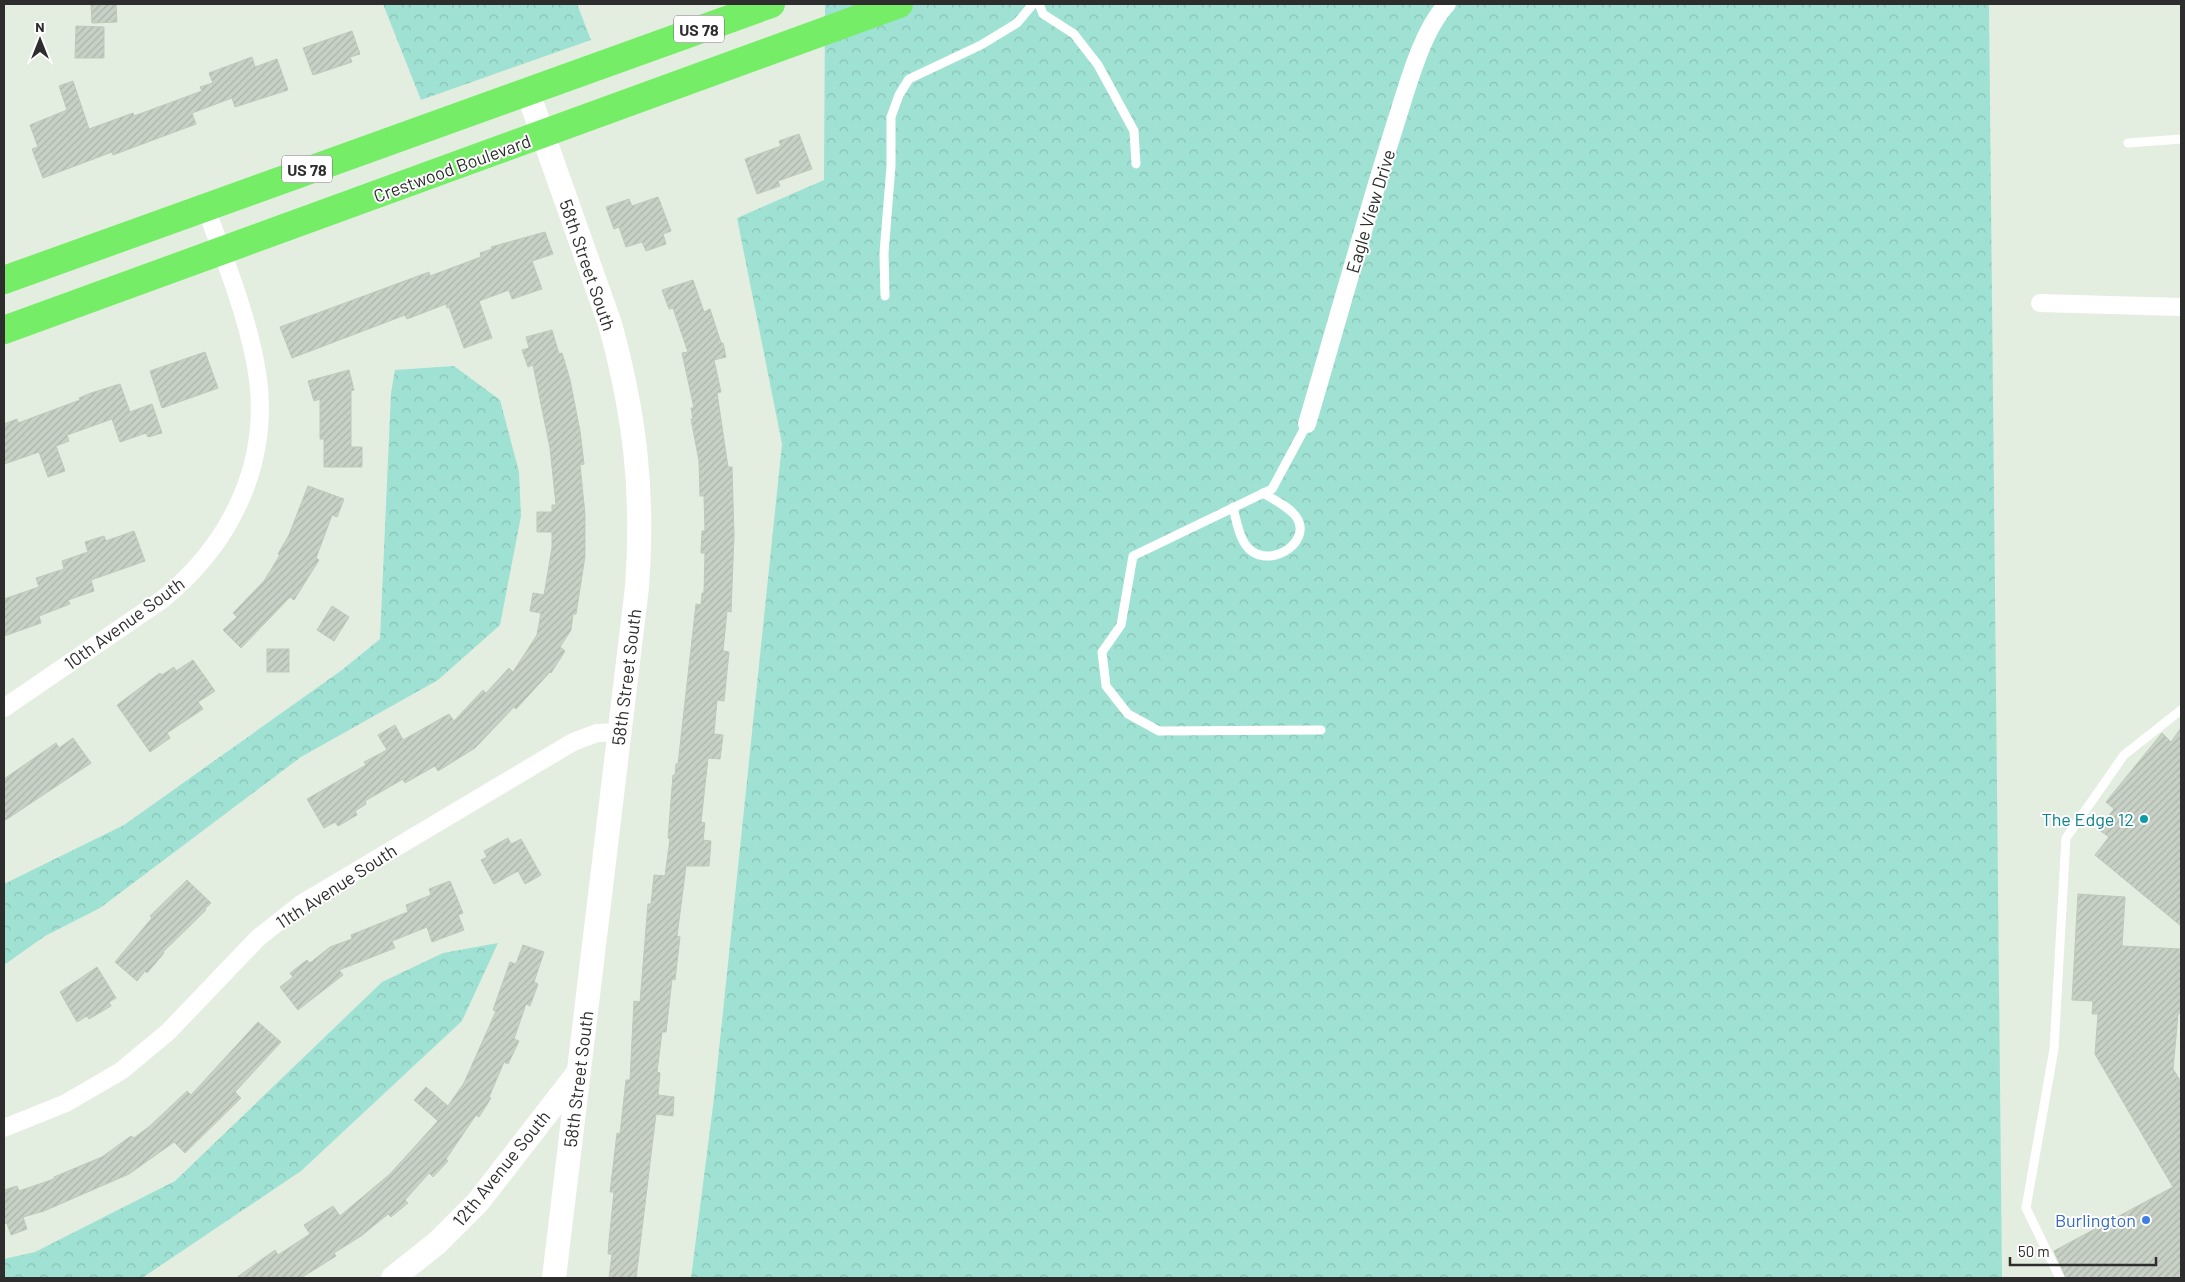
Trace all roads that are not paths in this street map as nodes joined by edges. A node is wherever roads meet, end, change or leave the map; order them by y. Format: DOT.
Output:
graph roads {
  1 [pos="771,4"];
  2 [pos="899,4"];
  3 [pos="1033,4"];
  4 [pos="1039,4"];
  5 [pos="1447,4"];
  6 [pos="527,90"];
  7 [pos="542,135"];
  8 [pos="2181,139"];
  9 [pos="2128,143"];
  10 [pos="1136,164"];
  11 [pos="206,206"];
  12 [pos="222,251"];
  13 [pos="4,280"];
  14 [pos="884,296"];
  15 [pos="2040,303"];
  16 [pos="2181,307"];
  17 [pos="4,330"];
  18 [pos="1307,424"];
  19 [pos="1263,493"];
  20 [pos="1233,507"];
  21 [pos="4,708"];
  22 [pos="2181,710"];
  23 [pos="1321,730"];
  24 [pos="620,732"];
  25 [pos="579,1071"];
  26 [pos="4,1128"];
  27 [pos="393,1278"];
  28 [pos="554,1278"];
  29 [pos="2060,1278"];
  1 -- 6 [label="main road, US 78"];
  2 -- 7 [label="main road, Crestwood Boulevard / US 78"];
  3 -- 14 [label="lane"];
  4 -- 10 [label="lane"];
  5 -- 18 [label="street, Eagle View Drive"];
  6 -- 7 [label="street, 58th Street South"];
  6 -- 11 [label="main road, US 78"];
  7 -- 12 [label="main road, Crestwood Boulevard / US 78"];
  7 -- 24 [label="street, 58th Street South"];
  8 -- 9 [label="lane"];
  11 -- 12 [label="street, 10th Avenue South"];
  11 -- 13 [label="main road, US 78"];
  12 -- 17 [label="main road, Crestwood Boulevard / US 78"];
  12 -- 21 [label="street, 10th Avenue South"];
  15 -- 16 [label="street"];
  18 -- 19 [label="lane"];
  19 -- 20 [label="lane"];
  19 -- 20 [label="lane"];
  20 -- 23 [label="lane"];
  22 -- 29 [label="lane"];
  24 -- 25 [label="street, 58th Street South"];
  24 -- 26 [label="street, 11th Avenue South"];
  25 -- 27 [label="street, 12th Avenue South"];
  25 -- 28 [label="street, 58th Street South"];
}
